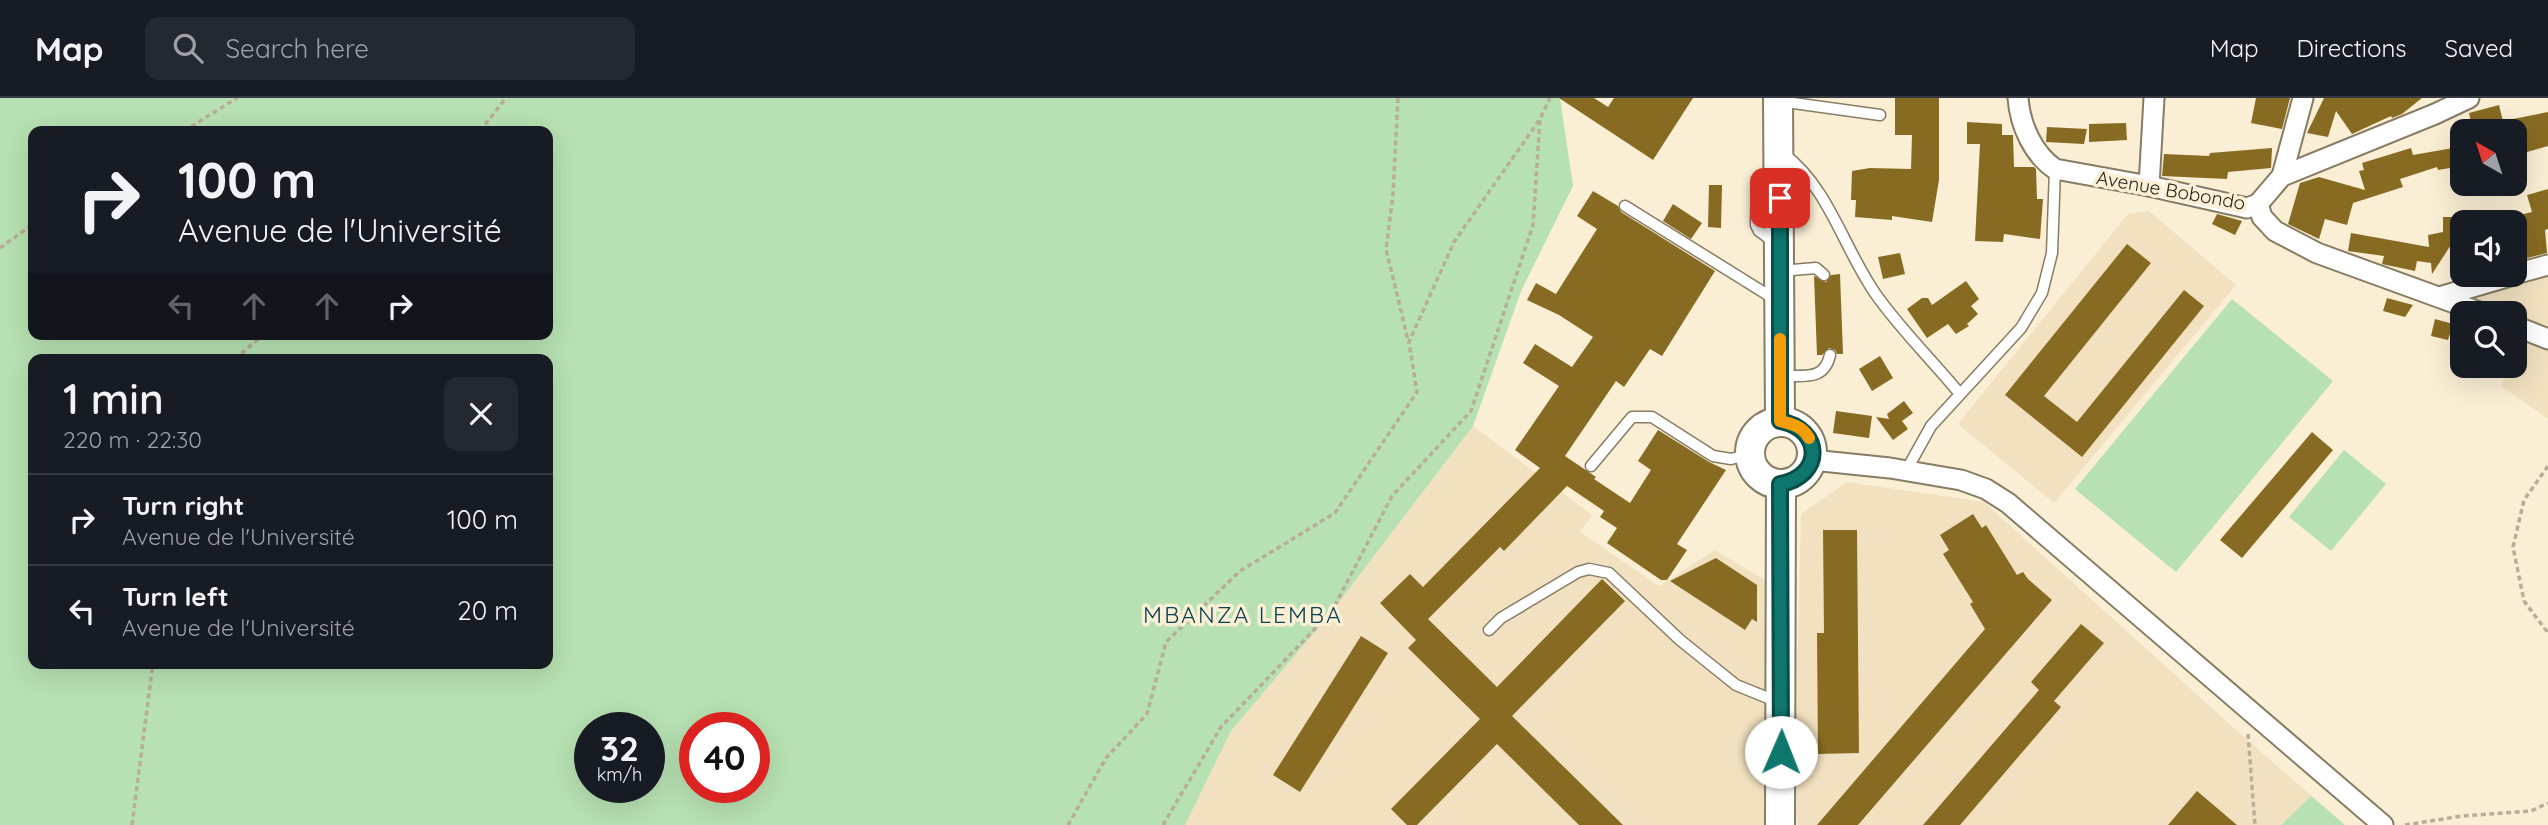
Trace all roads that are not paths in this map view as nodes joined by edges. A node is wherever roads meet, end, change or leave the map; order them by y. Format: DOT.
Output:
graph roads {
  1 [pos="2018,98"];
  2 [pos="2154,98"];
  3 [pos="2303,98"];
  4 [pos="2469,98"];
  5 [pos="1779,99"];
  6 [pos="1880,115"];
  7 [pos="1780,163"];
  8 [pos="2055,169"];
  9 [pos="2282,176"];
  10 [pos="2149,186"];
  11 [pos="2258,204"];
  12 [pos="1625,206"];
  13 [pos="1780,259"];
  14 [pos="2548,265"];
  15 [pos="2527,271"];
  16 [pos="1824,275"];
  17 [pos="2473,287"];
  18 [pos="2439,297"];
  19 [pos="2450,301"];
  20 [pos="1780,302"];
  21 [pos="2527,331"];
  22 [pos="2548,339"];
  23 [pos="1830,355"];
  24 [pos="1780,376"];
  25 [pos="1960,394"];
  26 [pos="1780,421"];
  27 [pos="1750,454"];
  28 [pos="1812,460"];
  29 [pos="1591,466"];
  30 [pos="1906,471"];
  31 [pos="1780,484"];
  32 [pos="1489,630"];
  33 [pos="1782,704"];
  34 [pos="1780,825"];
  35 [pos="2383,825"];
  1 -- 8 [label="street"];
  2 -- 10 [label="street"];
  3 -- 9 [label="street"];
  4 -- 9 [label="street, Avenue Bobondo"];
  5 -- 6 [label="lane"];
  5 -- 7 [label="street"];
  7 -- 13 [label="street"];
  7 -- 25 [label="lane"];
  8 -- 10 [label="street, Avenue Bobondo"];
  8 -- 25 [label="lane"];
  9 -- 11 [label="street, Avenue Bobondo"];
  10 -- 11 [label="street, Avenue Bobondo"];
  11 -- 18 [label="street"];
  12 -- 20 [label="lane"];
  13 -- 16 [label="lane"];
  13 -- 20 [label="street"];
  14 -- 15 [label="street"];
  17 -- 18 [label="street"];
  18 -- 19 [label="street"];
  20 -- 24 [label="street"];
  21 -- 22 [label="street"];
  23 -- 24 [label="lane"];
  24 -- 26 [label="street"];
  25 -- 30 [label="lane"];
  26 -- 27 [label="street"];
  26 -- 28 [label="street"];
  27 -- 29 [label="lane"];
  27 -- 31 [label="street"];
  28 -- 30 [label="street"];
  28 -- 31 [label="street"];
  30 -- 35 [label="street"];
  31 -- 33 [label="street"];
  32 -- 33 [label="lane"];
  33 -- 34 [label="street"];
}
